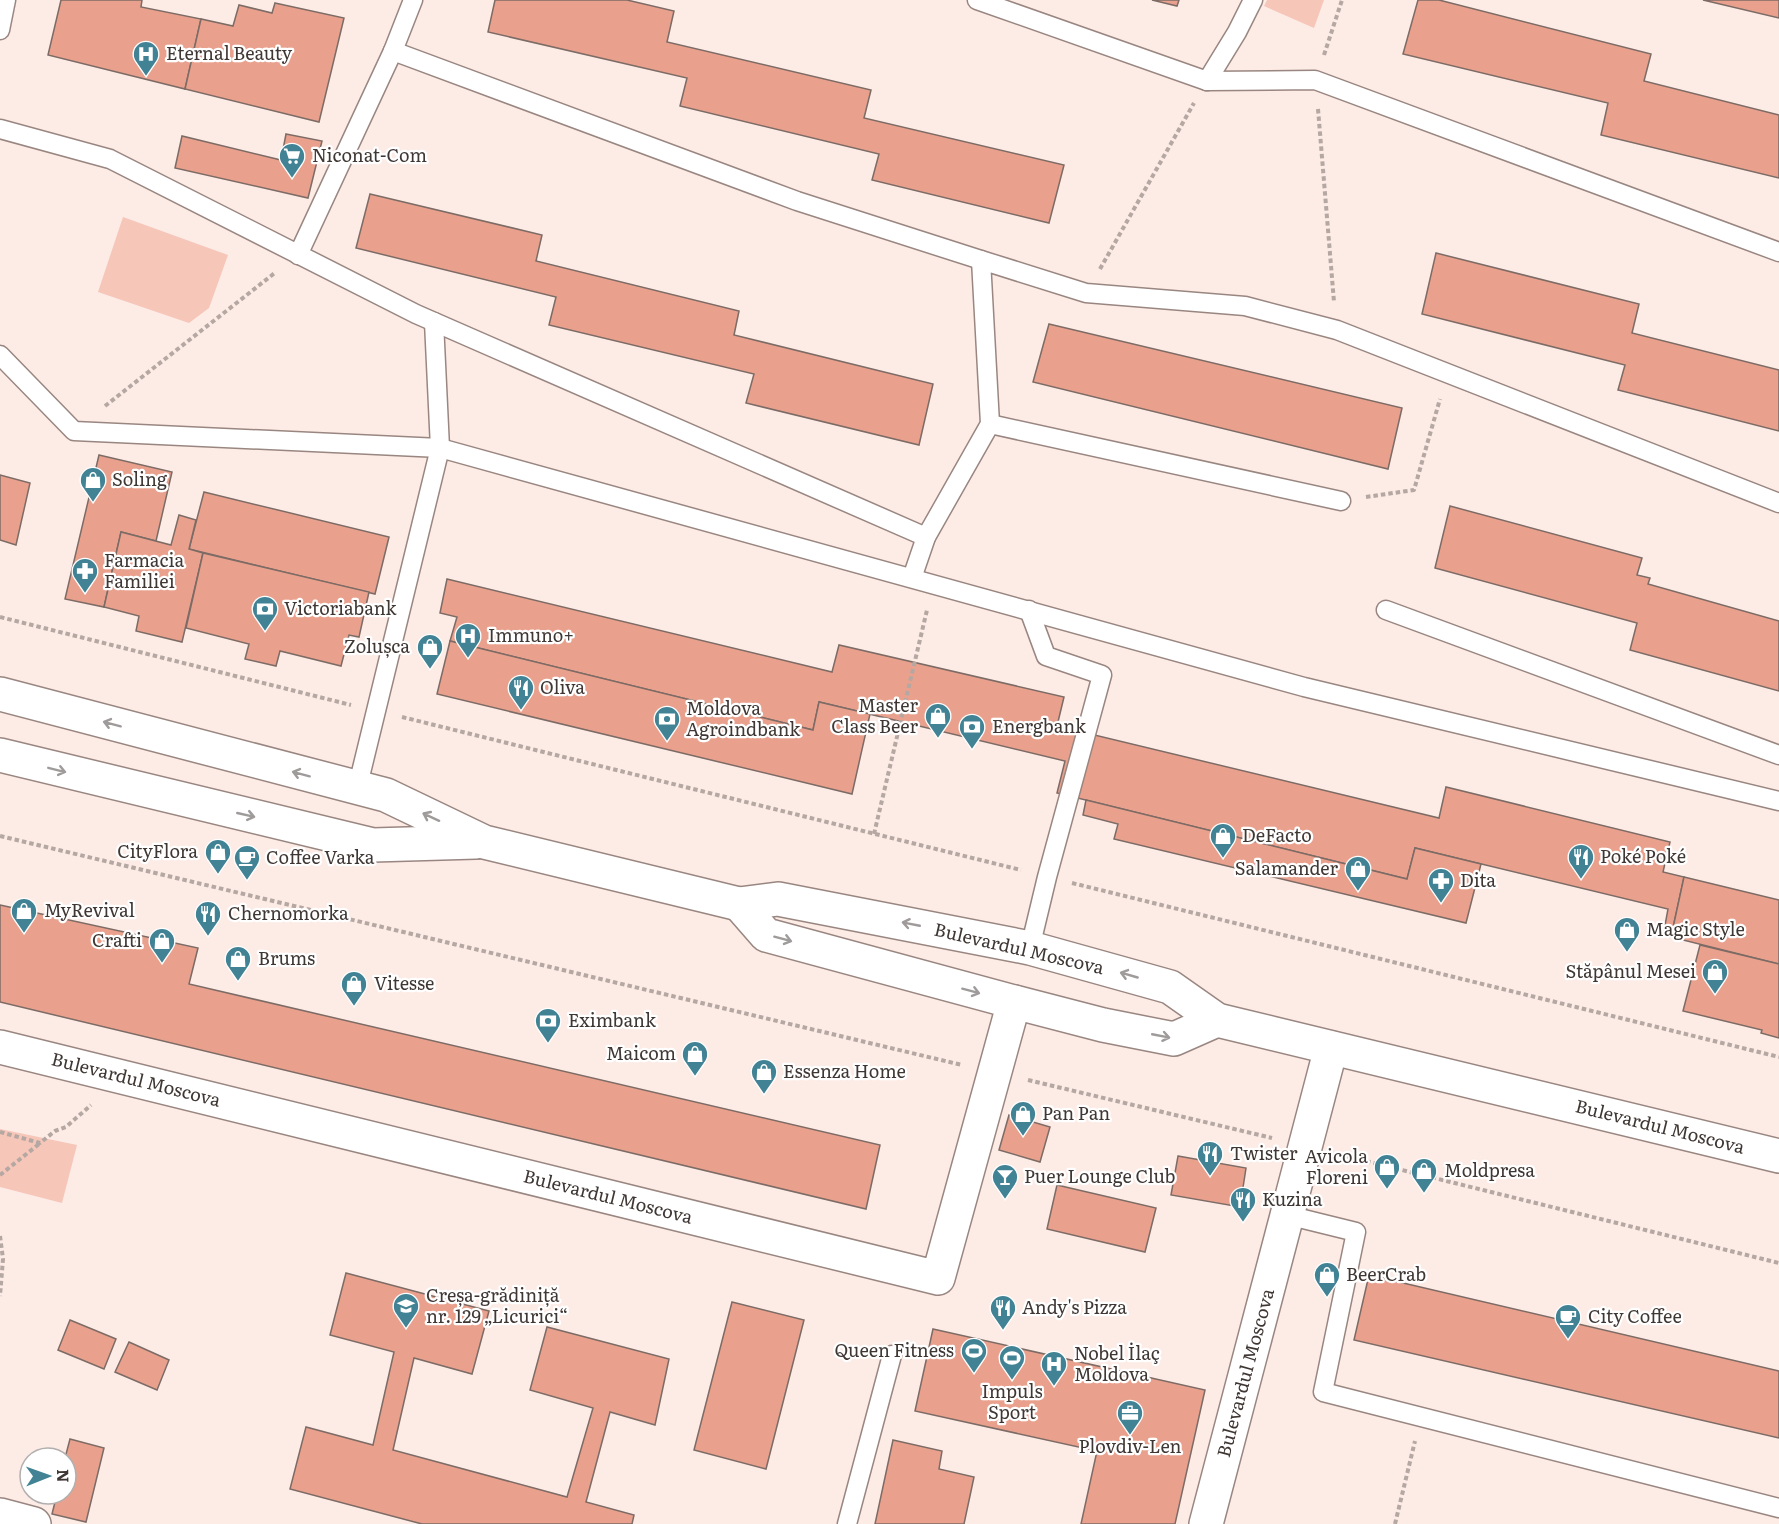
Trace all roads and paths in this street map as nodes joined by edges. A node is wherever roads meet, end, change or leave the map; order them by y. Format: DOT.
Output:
graph roads {
  1 [pos="6,0"];
  2 [pos="413,0"];
  3 [pos="977,0"];
  4 [pos="1253,0"];
  5 [pos="1342,0"];
  6 [pos="0,30"];
  7 [pos="393,51"];
  8 [pos="1207,81"];
  9 [pos="1315,81"];
  10 [pos="0,129"];
  11 [pos="1779,252"];
  12 [pos="298,255"];
  13 [pos="981,260"];
  14 [pos="1086,293"];
  15 [pos="434,322"];
  16 [pos="1337,330"];
  17 [pos="0,356"];
  18 [pos="1448,373"];
  19 [pos="990,424"];
  20 [pos="74,431"];
  21 [pos="440,448"];
  22 [pos="1341,501"];
  23 [pos="1779,503"];
  24 [pos="926,537"];
  25 [pos="912,578"];
  26 [pos="1029,610"];
  27 [pos="1386,610"];
  28 [pos="0,617"];
  29 [pos="921,635"];
  30 [pos="0,694"];
  31 [pos="375,711"];
  32 [pos="0,755"];
  33 [pos="1779,755"];
  34 [pos="357,789"];
  35 [pos="1779,801"];
  36 [pos="874,834"];
  37 [pos="0,836"];
  38 [pos="484,842"];
  39 [pos="1047,877"];
  40 [pos="739,904"];
  41 [pos="1030,948"];
  42 [pos="1014,1002"];
  43 [pos="1217,1020"];
  44 [pos="0,1047"];
  45 [pos="1331,1048"];
  46 [pos="1779,1057"];
  47 [pos="994,1072"];
  48 [pos="123,1077"];
  49 [pos="0,1132"];
  50 [pos="40,1143"];
  51 [pos="1305,1146"];
  52 [pos="1779,1156"];
  53 [pos="0,1175"];
  54 [pos="1287,1215"];
  55 [pos="0,1236"];
  56 [pos="1,1248"];
  57 [pos="1779,1263"];
  58 [pos="0,1296"];
  59 [pos="892,1355"];
  60 [pos="1420,1417"];
  61 [pos="1779,1508"];
  62 [pos="0,1515"];
  63 [pos="34,1524"];
  64 [pos="847,1524"];
  65 [pos="1206,1524"];
  66 [pos="1395,1524"];
  1 -- 6 [label="lane"];
  2 -- 7 [label="lane"];
  3 -- 8 [label="lane"];
  4 -- 8 [label="lane"];
  5 -- 9 [label="path"];
  7 -- 12 [label="lane"];
  7 -- 13 [label="lane"];
  8 -- 9 [label="lane"];
  8 -- 14 [label="path"];
  9 -- 11 [label="lane"];
  9 -- 16 [label="path"];
  10 -- 12 [label="lane"];
  12 -- 15 [label="lane"];
  12 -- 20 [label="path"];
  13 -- 14 [label="lane"];
  13 -- 19 [label="lane"];
  14 -- 16 [label="lane"];
  15 -- 21 [label="lane"];
  15 -- 24 [label="lane"];
  16 -- 18 [label="lane"];
  17 -- 20 [label="lane"];
  18 -- 22 [label="path"];
  18 -- 23 [label="lane"];
  19 -- 22 [label="lane"];
  19 -- 24 [label="lane"];
  20 -- 21 [label="lane"];
  21 -- 25 [label="lane"];
  21 -- 31 [label="lane"];
  24 -- 25 [label="lane"];
  25 -- 26 [label="lane"];
  26 -- 35 [label="lane"];
  26 -- 39 [label="lane"];
  27 -- 33 [label="lane"];
  28 -- 31 [label="path"];
  29 -- 36 [label="path"];
  34 -- 30 [label="main road, Bulevardul Moscova, one-way"];
  31 -- 34 [label="lane"];
  31 -- 36 [label="path"];
  32 -- 38 [label="main road, Bulevardul Moscova, one-way"];
  38 -- 34 [label="main road, Bulevardul Moscova, one-way"];
  36 -- 39 [label="path"];
  37 -- 47 [label="path"];
  38 -- 40 [label="main road, Bulevardul Moscova"];
  39 -- 41 [label="lane"];
  39 -- 46 [label="path"];
  41 -- 40 [label="main road, Bulevardul Moscova, one-way"];
  40 -- 42 [label="main road, one-way"];
  43 -- 41 [label="main road, Bulevardul Moscova, one-way"];
  42 -- 43 [label="main road, one-way"];
  42 -- 47 [label="main road, Bulevardul Moscova"];
  43 -- 45 [label="main road, Bulevardul Moscova"];
  44 -- 48 [label="main road, Bulevardul Moscova"];
  45 -- 51 [label="main road, Bulevardul Moscova"];
  45 -- 52 [label="main road, Bulevardul Moscova"];
  47 -- 48 [label="main road, Bulevardul Moscova"];
  47 -- 51 [label="path"];
  48 -- 50 [label="path"];
  49 -- 50 [label="path"];
  50 -- 53 [label="path"];
  51 -- 54 [label="main road, Bulevardul Moscova"];
  51 -- 57 [label="path"];
  54 -- 60 [label="lane"];
  54 -- 65 [label="main road, Bulevardul Moscova"];
  55 -- 56 [label="path"];
  56 -- 58 [label="path"];
  59 -- 64 [label="lane"];
  60 -- 61 [label="lane"];
  60 -- 66 [label="path"];
  62 -- 63 [label="main road"];
}
